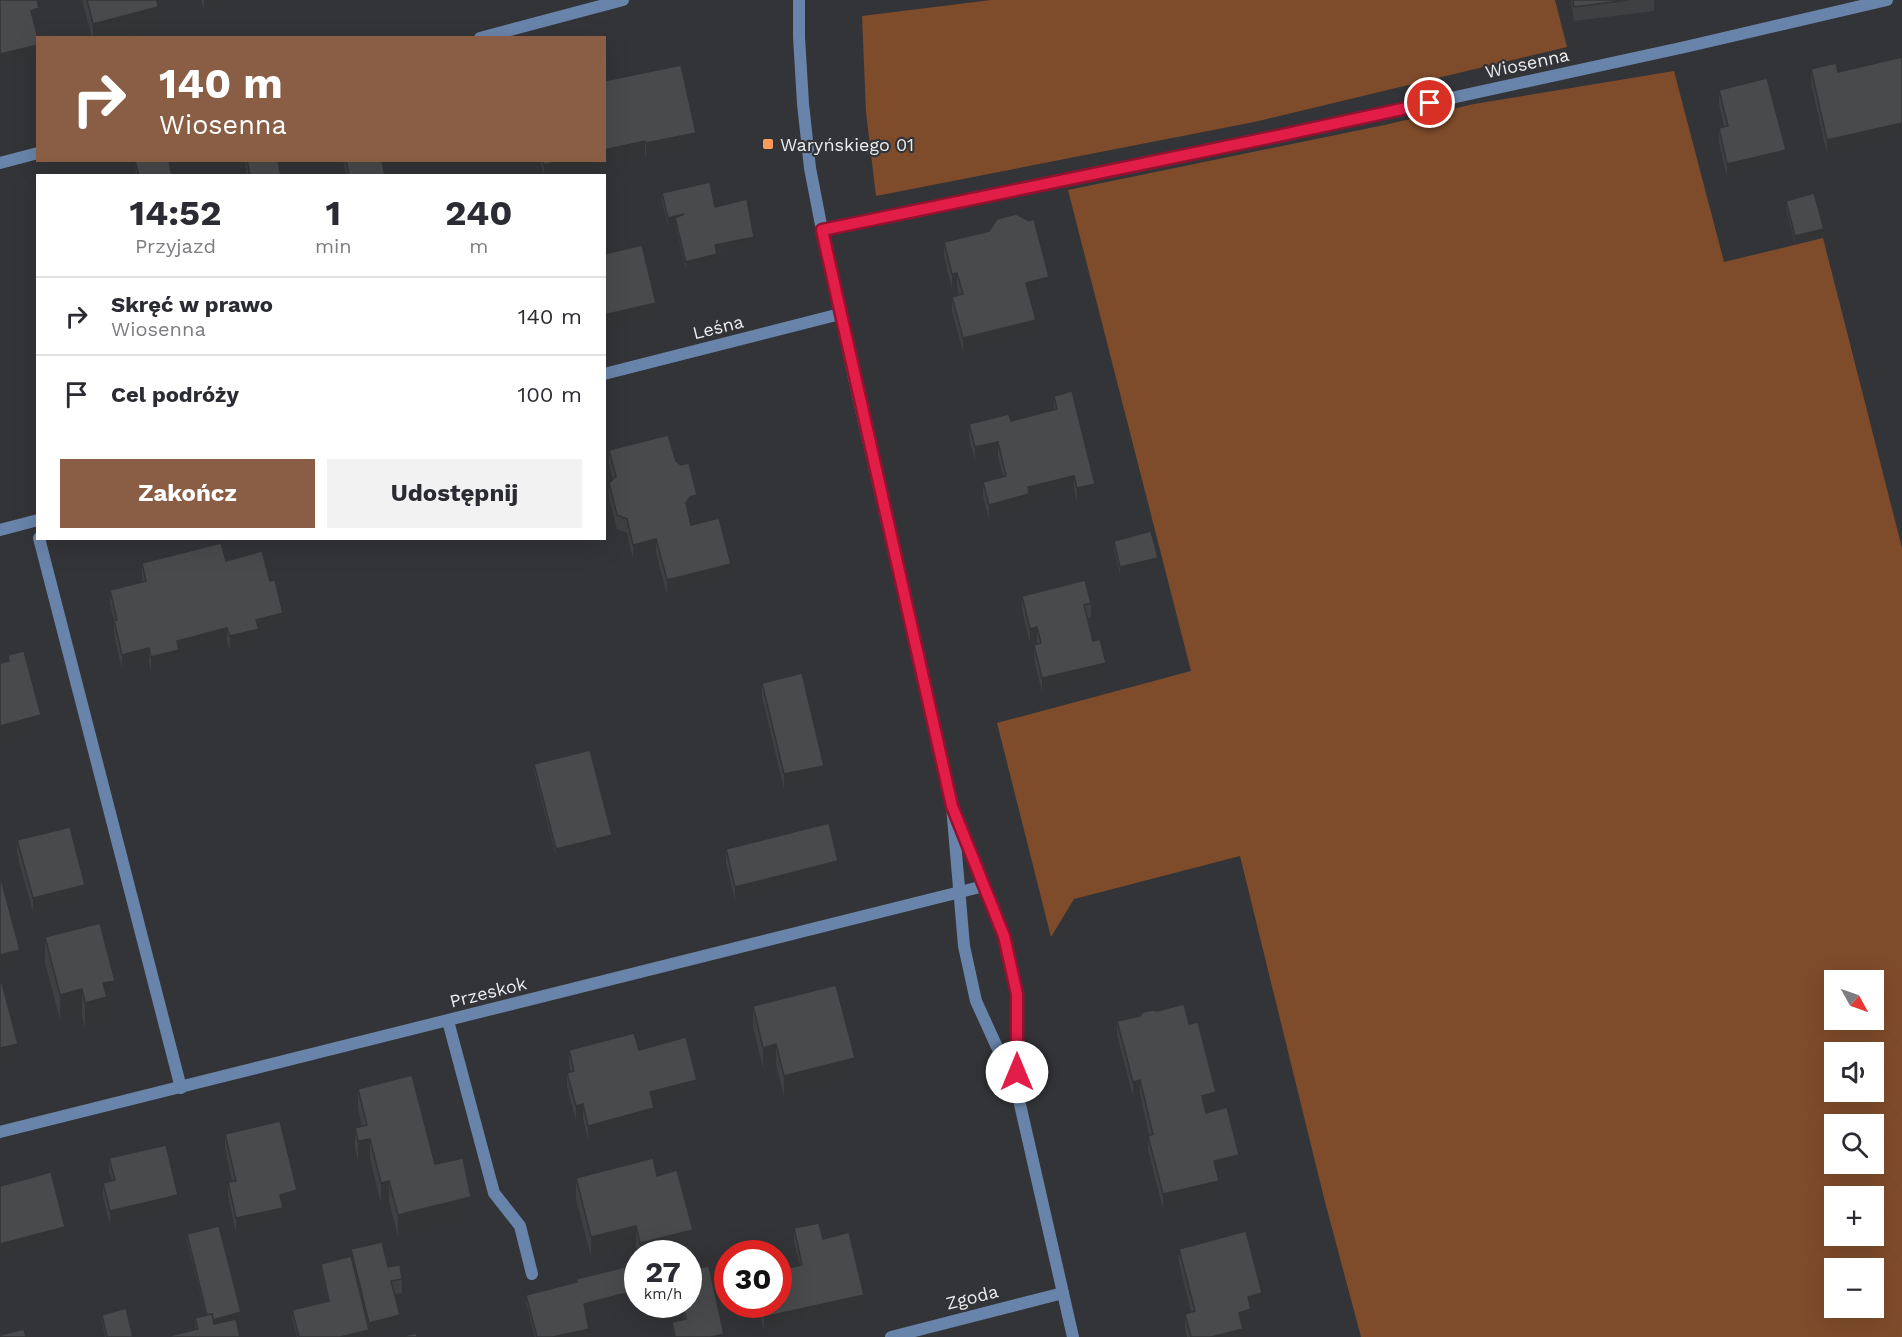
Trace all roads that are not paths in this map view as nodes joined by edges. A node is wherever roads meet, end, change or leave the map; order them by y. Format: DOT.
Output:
graph roads {
  1 [pos="623,0"];
  2 [pos="799,0"];
  3 [pos="1887,0"];
  4 [pos="488,36"];
  5 [pos="36,154"];
  6 [pos="0,163"];
  7 [pos="822,230"];
  8 [pos="840,314"];
  9 [pos="606,373"];
  10 [pos="36,525"];
  11 [pos="0,530"];
  12 [pos="40,540"];
  13 [pos="952,806"];
  14 [pos="984,886"];
  15 [pos="959,892"];
  16 [pos="448,1021"];
  17 [pos="181,1088"];
  18 [pos="1017,1091"];
  19 [pos="0,1132"];
  20 [pos="532,1274"];
  21 [pos="1063,1293"];
  22 [pos="891,1337"];
  23 [pos="1073,1337"];
  1 -- 4 [label="street"];
  2 -- 7 [label="street"];
  3 -- 7 [label="street, Wiosenna"];
  5 -- 6 [label="street"];
  7 -- 8 [label="street"];
  8 -- 9 [label="street, Leśna"];
  8 -- 13 [label="street"];
  10 -- 11 [label="street"];
  12 -- 17 [label="street"];
  13 -- 14 [label="street"];
  13 -- 15 [label="street"];
  14 -- 15 [label="street, Przeskok"];
  14 -- 18 [label="street"];
  15 -- 16 [label="street, Przeskok"];
  15 -- 18 [label="street"];
  16 -- 17 [label="street, Przeskok"];
  16 -- 20 [label="street"];
  17 -- 19 [label="street, Przeskok"];
  18 -- 21 [label="street"];
  21 -- 22 [label="street, Zgoda"];
  21 -- 23 [label="street"];
}
